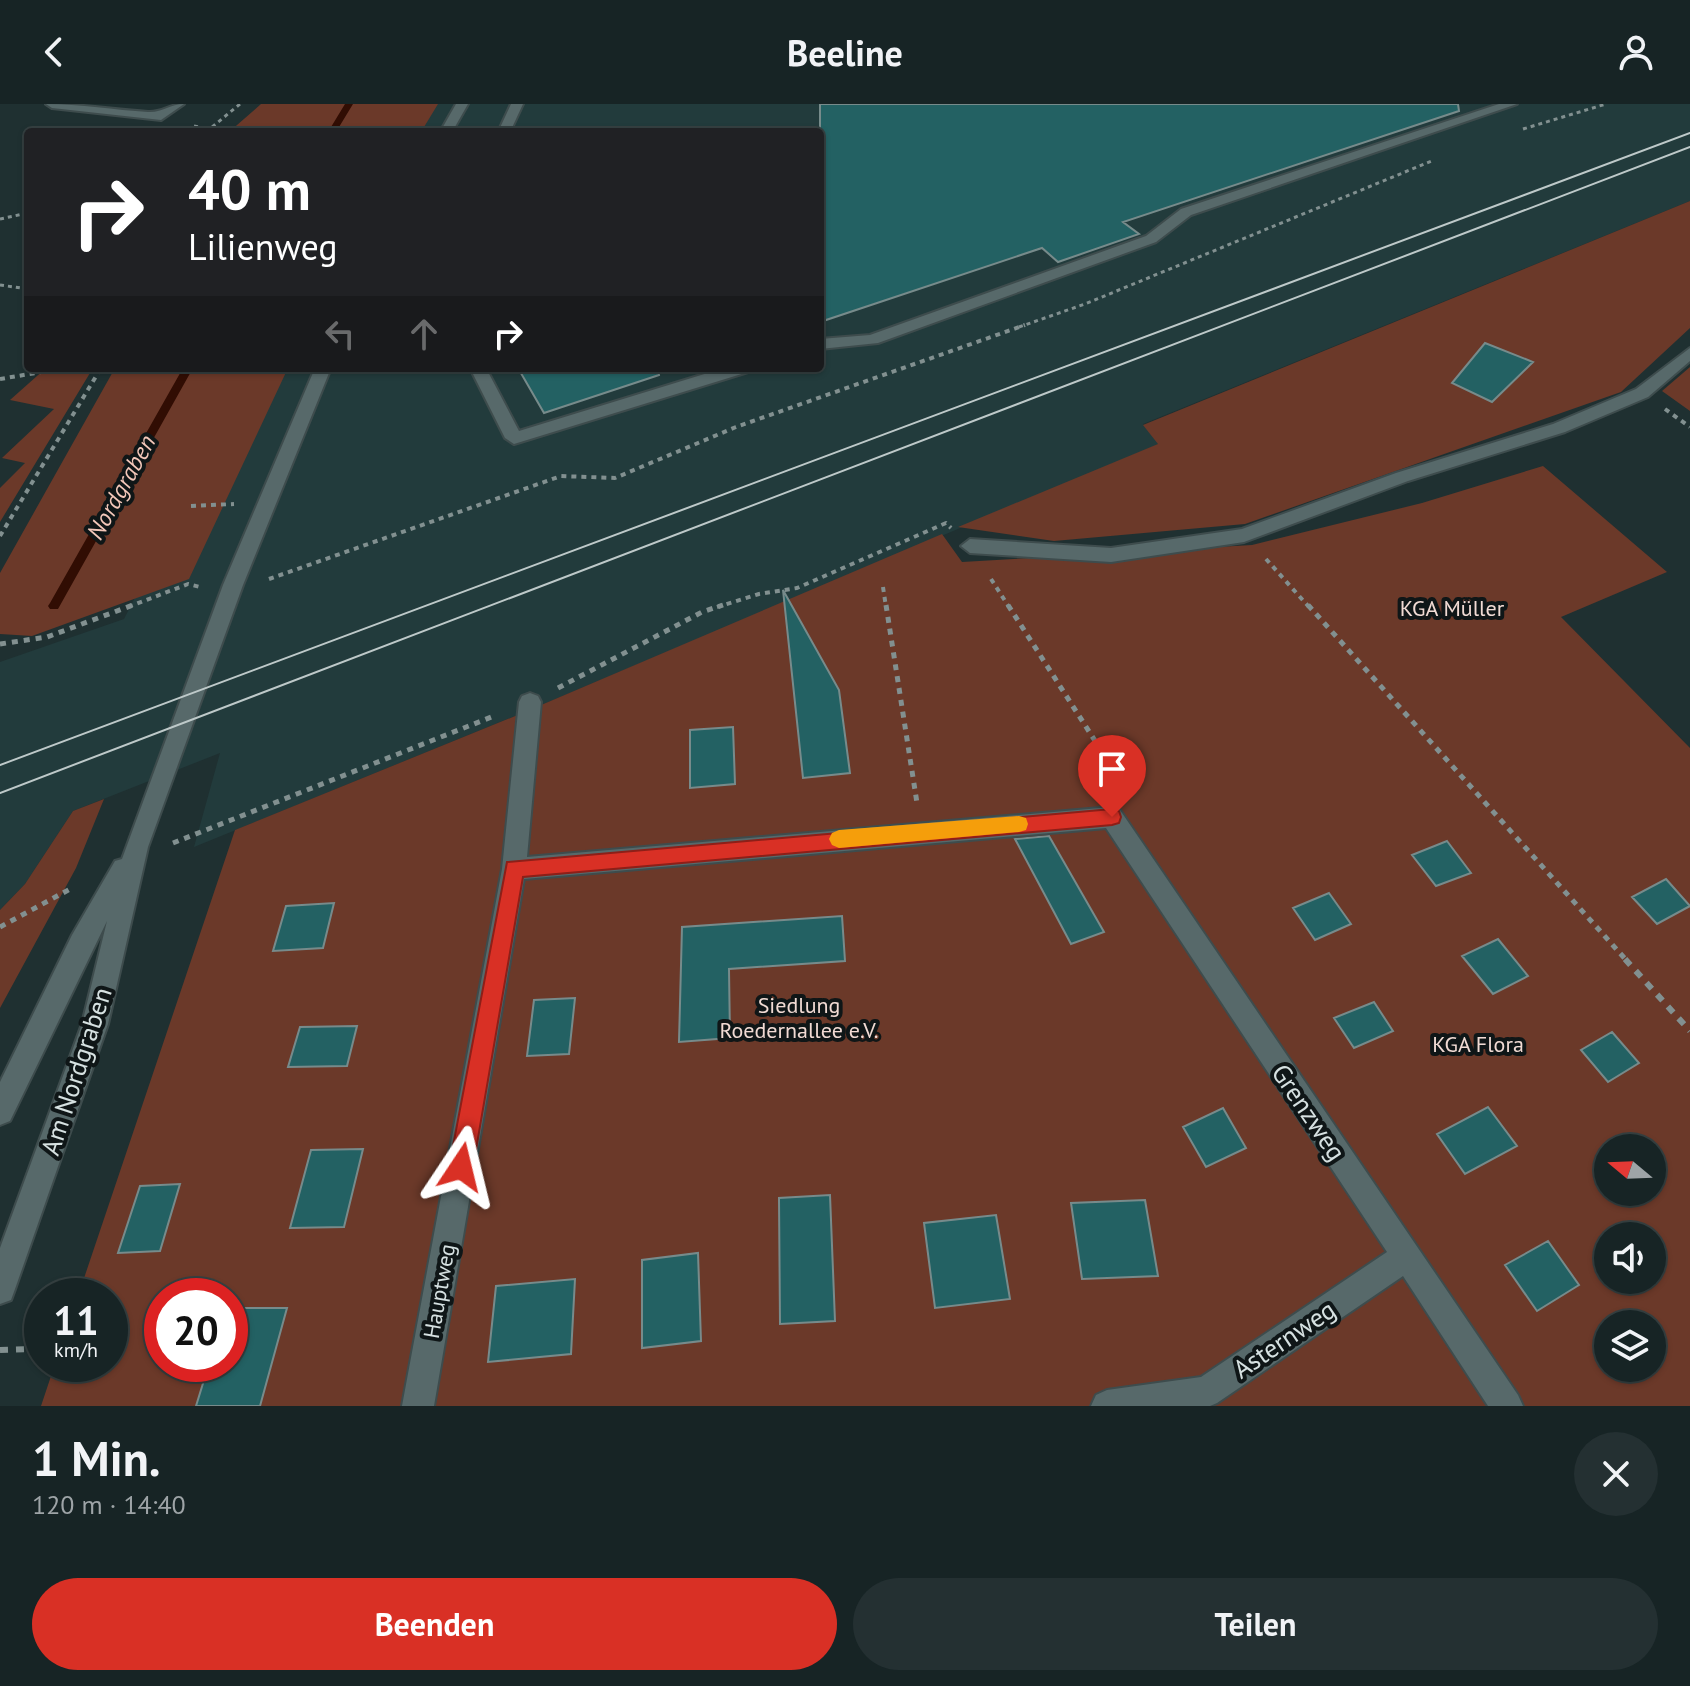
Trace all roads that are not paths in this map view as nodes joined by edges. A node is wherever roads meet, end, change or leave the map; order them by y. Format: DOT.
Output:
graph roads {
  1 [pos="52,104"];
  2 [pos="178,104"];
  3 [pos="462,104"];
  4 [pos="517,104"];
  5 [pos="1511,104"];
  6 [pos="448,128"];
  7 [pos="506,128"];
  8 [pos="824,344"];
  9 [pos="1690,353"];
  10 [pos="321,372"];
  11 [pos="480,372"];
  12 [pos="729,372"];
  13 [pos="970,546"];
  14 [pos="530,702"];
  15 [pos="136,847"];
  16 [pos="514,869"];
  17 [pos="0,1111"];
  18 [pos="1405,1257"];
  19 [pos="0,1289"];
  20 [pos="418,1406"];
  21 [pos="1107,1406"];
  22 [pos="1507,1406"];
  1 -- 2 [label="street"];
  3 -- 6 [label="street"];
  4 -- 7 [label="street"];
  5 -- 8 [label="street"];
  9 -- 13 [label="street"];
  10 -- 15 [label="street, Am Nordgraben"];
  11 -- 12 [label="street"];
  14 -- 16 [label="street, Hauptweg"];
  15 -- 17 [label="street, Am Nordgraben"];
  15 -- 19 [label="street, Am Nordgraben"];
  16 -- 18 [label="street, Grenzweg"];
  16 -- 20 [label="street, Hauptweg"];
  18 -- 21 [label="street, Asternweg"];
  18 -- 22 [label="street, Grenzweg"];
}
